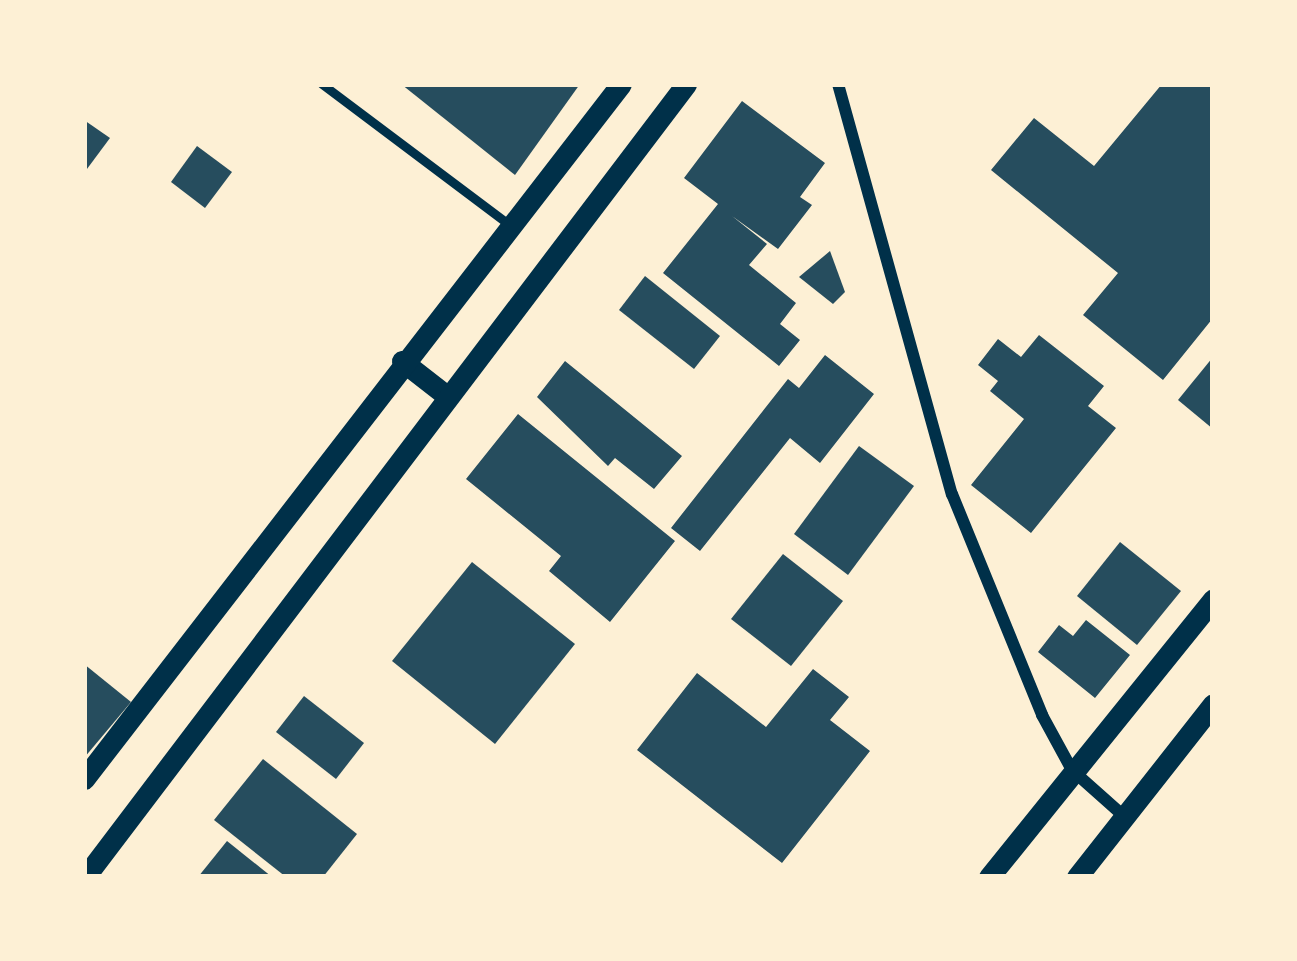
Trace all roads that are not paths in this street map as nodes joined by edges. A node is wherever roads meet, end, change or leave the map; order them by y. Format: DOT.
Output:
graph roads {
  1 [pos="322,84"];
  2 [pos="621,84"];
  3 [pos="686,84"];
  4 [pos="838,84"];
  5 [pos="510,225"];
  6 [pos="402,361"];
  7 [pos="447,397"];
  8 [pos="1213,598"];
  9 [pos="1213,704"];
  10 [pos="1072,770"];
  11 [pos="84,779"];
  12 [pos="1125,817"];
  13 [pos="85,877"];
  14 [pos="989,877"];
  15 [pos="1077,877"];
  1 -- 5 [label="lane"];
  2 -- 5 [label="street"];
  3 -- 7 [label="street"];
  4 -- 10 [label="street"];
  5 -- 6 [label="street"];
  6 -- 7 [label="street"];
  6 -- 11 [label="street"];
  7 -- 13 [label="street"];
  8 -- 10 [label="street"];
  9 -- 12 [label="street"];
  10 -- 12 [label="street"];
  10 -- 14 [label="street"];
  12 -- 15 [label="street"];
}
